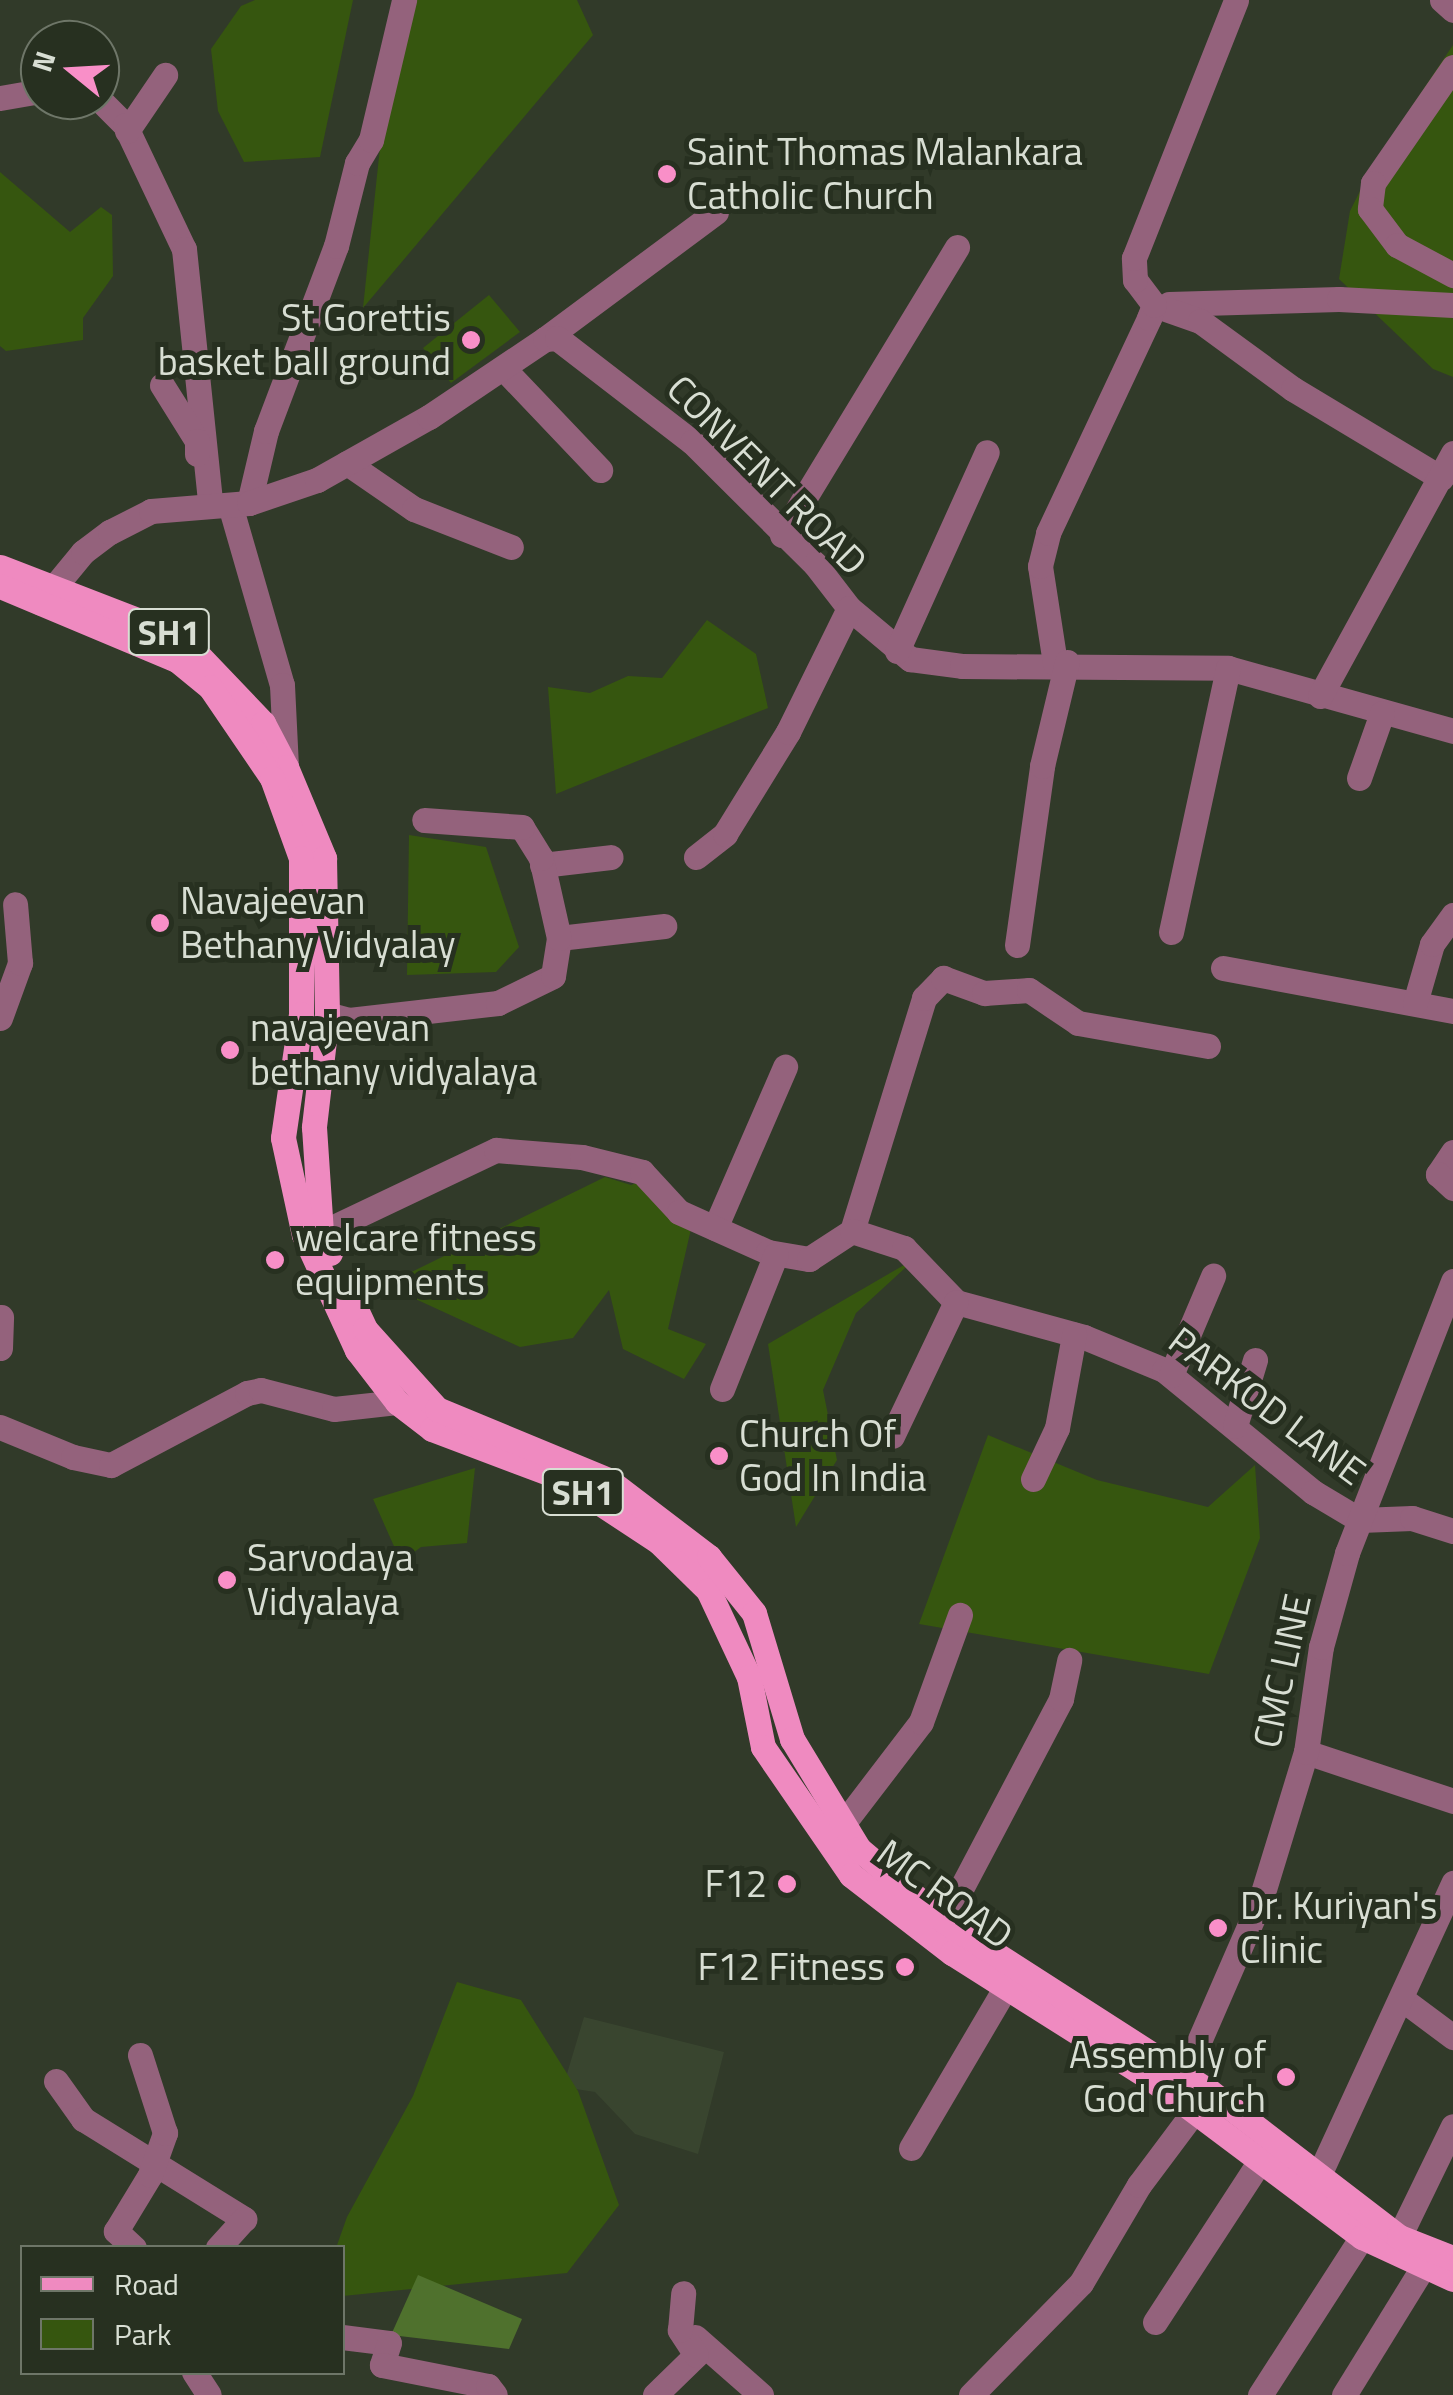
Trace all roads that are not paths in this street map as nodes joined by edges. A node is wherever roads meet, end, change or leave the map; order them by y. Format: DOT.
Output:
graph roads {
  1 [pos="404,0"];
  2 [pos="1236,0"];
  3 [pos="1442,0"];
  4 [pos="1453,10"];
  5 [pos="1453,67"];
  6 [pos="165,75"];
  7 [pos="119,120"];
  8 [pos="126,128"];
  9 [pos="716,212"];
  10 [pos="957,247"];
  11 [pos="1453,275"];
  12 [pos="1154,305"];
  13 [pos="1453,305"];
  14 [pos="545,338"];
  15 [pos="503,368"];
  16 [pos="162,385"];
  17 [pos="987,452"];
  18 [pos="1453,452"];
  19 [pos="347,463"];
  20 [pos="600,470"];
  21 [pos="1441,478"];
  22 [pos="222,503"];
  23 [pos="782,536"];
  24 [pos="511,546"];
  25 [pos="0,568"];
  26 [pos="0,586"];
  27 [pos="49,594"];
  28 [pos="850,608"];
  29 [pos="897,650"];
  30 [pos="1061,662"];
  31 [pos="1228,668"];
  32 [pos="1320,696"];
  33 [pos="1382,713"];
  34 [pos="1453,731"];
  35 [pos="286,767"];
  36 [pos="1359,778"];
  37 [pos="424,820"];
  38 [pos="696,856"];
  39 [pos="611,857"];
  40 [pos="542,864"];
  41 [pos="16,904"];
  42 [pos="1453,915"];
  43 [pos="664,926"];
  44 [pos="1171,932"];
  45 [pos="559,938"];
  46 [pos="1017,945"];
  47 [pos="1223,968"];
  48 [pos="1415,1003"];
  49 [pos="1453,1012"];
  50 [pos="327,1014"];
  51 [pos="0,1018"];
  52 [pos="1208,1046"];
  53 [pos="785,1066"];
  54 [pos="1453,1152"];
  55 [pos="1453,1188"];
  56 [pos="715,1228"];
  57 [pos="852,1231"];
  58 [pos="321,1233"];
  59 [pos="776,1254"];
  60 [pos="1214,1276"];
  61 [pos="1453,1282"];
  62 [pos="956,1302"];
  63 [pos="0,1316"];
  64 [pos="1074,1335"];
  65 [pos="0,1348"];
  66 [pos="1255,1360"];
  67 [pos="1171,1375"];
  68 [pos="722,1389"];
  69 [pos="397,1402"];
  70 [pos="1235,1426"];
  71 [pos="1,1431"];
  72 [pos="892,1436"];
  73 [pos="1033,1479"];
  74 [pos="1360,1520"];
  75 [pos="1453,1532"];
  76 [pos="960,1615"];
  77 [pos="1070,1660"];
  78 [pos="1306,1752"];
  79 [pos="1453,1801"];
  80 [pos="844,1824"];
  81 [pos="1453,1883"];
  82 [pos="944,1921"];
  83 [pos="1007,1986"];
  84 [pos="1402,1999"];
  85 [pos="1453,2036"];
  86 [pos="140,2056"];
  87 [pos="56,2081"];
  88 [pos="1185,2095"];
  89 [pos="1453,2126"];
  90 [pos="911,2148"];
  91 [pos="1260,2161"];
  92 [pos="154,2164"];
  93 [pos="1318,2177"];
  94 [pos="1362,2237"];
  95 [pos="1399,2237"];
  96 [pos="131,2245"];
  97 [pos="221,2245"];
  98 [pos="1453,2258"];
  99 [pos="1423,2267"];
  100 [pos="1453,2280"];
  101 [pos="684,2293"];
  102 [pos="1155,2322"];
  103 [pos="345,2337"];
  104 [pos="695,2337"];
  105 [pos="495,2395"];
  106 [pos="654,2395"];
  107 [pos="760,2395"];
  108 [pos="971,2395"];
  109 [pos="1260,2395"];
  110 [pos="1344,2395"];
  1 -- 22 [label="street"];
  2 -- 12 [label="street"];
  3 -- 4 [label="street"];
  5 -- 11 [label="street"];
  6 -- 8 [label="street"];
  7 -- 8 [label="street"];
  8 -- 22 [label="street"];
  9 -- 14 [label="street"];
  10 -- 23 [label="street"];
  12 -- 13 [label="street"];
  12 -- 21 [label="street"];
  12 -- 30 [label="street"];
  14 -- 15 [label="street"];
  14 -- 23 [label="street, CONVENT ROAD"];
  15 -- 19 [label="street"];
  15 -- 20 [label="street"];
  16 -- 22 [label="street"];
  17 -- 29 [label="street"];
  18 -- 21 [label="street"];
  19 -- 22 [label="street"];
  19 -- 24 [label="street"];
  21 -- 32 [label="street"];
  22 -- 27 [label="street"];
  22 -- 35 [label="street"];
  23 -- 28 [label="street, CONVENT ROAD"];
  25 -- 27 [label="main road, MC ROAD / SH1"];
  26 -- 27 [label="main road, MC ROAD / SH1"];
  27 -- 35 [label="main road, MC ROAD / SH1"];
  27 -- 69 [label="main road, MC ROAD / SH1"];
  28 -- 29 [label="street, CONVENT ROAD"];
  28 -- 38 [label="street"];
  29 -- 30 [label="street, CONVENT ROAD"];
  30 -- 31 [label="street, CONVENT ROAD"];
  30 -- 46 [label="street"];
  31 -- 32 [label="street, CONVENT ROAD"];
  31 -- 44 [label="street"];
  32 -- 33 [label="street, CONVENT ROAD"];
  33 -- 34 [label="street, CONVENT ROAD"];
  33 -- 36 [label="street"];
  35 -- 50 [label="main road, MC ROAD / SH1"];
  37 -- 40 [label="street"];
  39 -- 40 [label="street"];
  40 -- 45 [label="street"];
  41 -- 51 [label="street"];
  42 -- 48 [label="street"];
  43 -- 45 [label="street"];
  45 -- 50 [label="street"];
  47 -- 48 [label="street"];
  48 -- 49 [label="street"];
  50 -- 58 [label="main road, MC ROAD / SH1"];
  52 -- 57 [label="street"];
  53 -- 56 [label="street"];
  54 -- 55 [label="street"];
  56 -- 58 [label="street"];
  56 -- 59 [label="street"];
  57 -- 59 [label="street"];
  57 -- 62 [label="street"];
  58 -- 80 [label="main road, MC ROAD / SH1"];
  59 -- 68 [label="street"];
  60 -- 67 [label="street"];
  61 -- 74 [label="street, CMC LINE"];
  62 -- 64 [label="street, PARKOD LANE"];
  62 -- 72 [label="street"];
  63 -- 65 [label="street"];
  64 -- 67 [label="street, PARKOD LANE"];
  64 -- 73 [label="street"];
  66 -- 70 [label="street"];
  67 -- 70 [label="street, PARKOD LANE"];
  69 -- 71 [label="street"];
  69 -- 83 [label="main road, MC ROAD / SH1"];
  70 -- 74 [label="street, PARKOD LANE"];
  74 -- 75 [label="street"];
  74 -- 78 [label="street, CMC LINE"];
  76 -- 80 [label="street"];
  77 -- 82 [label="street"];
  78 -- 79 [label="street"];
  78 -- 88 [label="street, CMC LINE"];
  80 -- 82 [label="main road, MC ROAD / SH1"];
  81 -- 84 [label="street"];
  82 -- 88 [label="main road, MC ROAD / SH1"];
  83 -- 88 [label="main road, MC ROAD / SH1"];
  83 -- 90 [label="street"];
  84 -- 85 [label="street"];
  84 -- 93 [label="street"];
  86 -- 92 [label="street"];
  87 -- 92 [label="street"];
  88 -- 91 [label="main road, MC ROAD / SH1"];
  88 -- 93 [label="main road, MC ROAD / SH1"];
  88 -- 108 [label="street, CMC LINE"];
  89 -- 95 [label="street"];
  91 -- 94 [label="main road, MC ROAD / SH1"];
  91 -- 102 [label="street"];
  92 -- 96 [label="street"];
  92 -- 97 [label="street"];
  93 -- 95 [label="main road, MC ROAD / SH1"];
  94 -- 99 [label="main road, MC ROAD / SH1"];
  94 -- 109 [label="street"];
  95 -- 98 [label="main road, MC ROAD / SH1"];
  99 -- 100 [label="main road, MC ROAD / SH1"];
  99 -- 110 [label="street"];
  101 -- 106 [label="street"];
  103 -- 105 [label="street"];
  104 -- 107 [label="street"];
}
